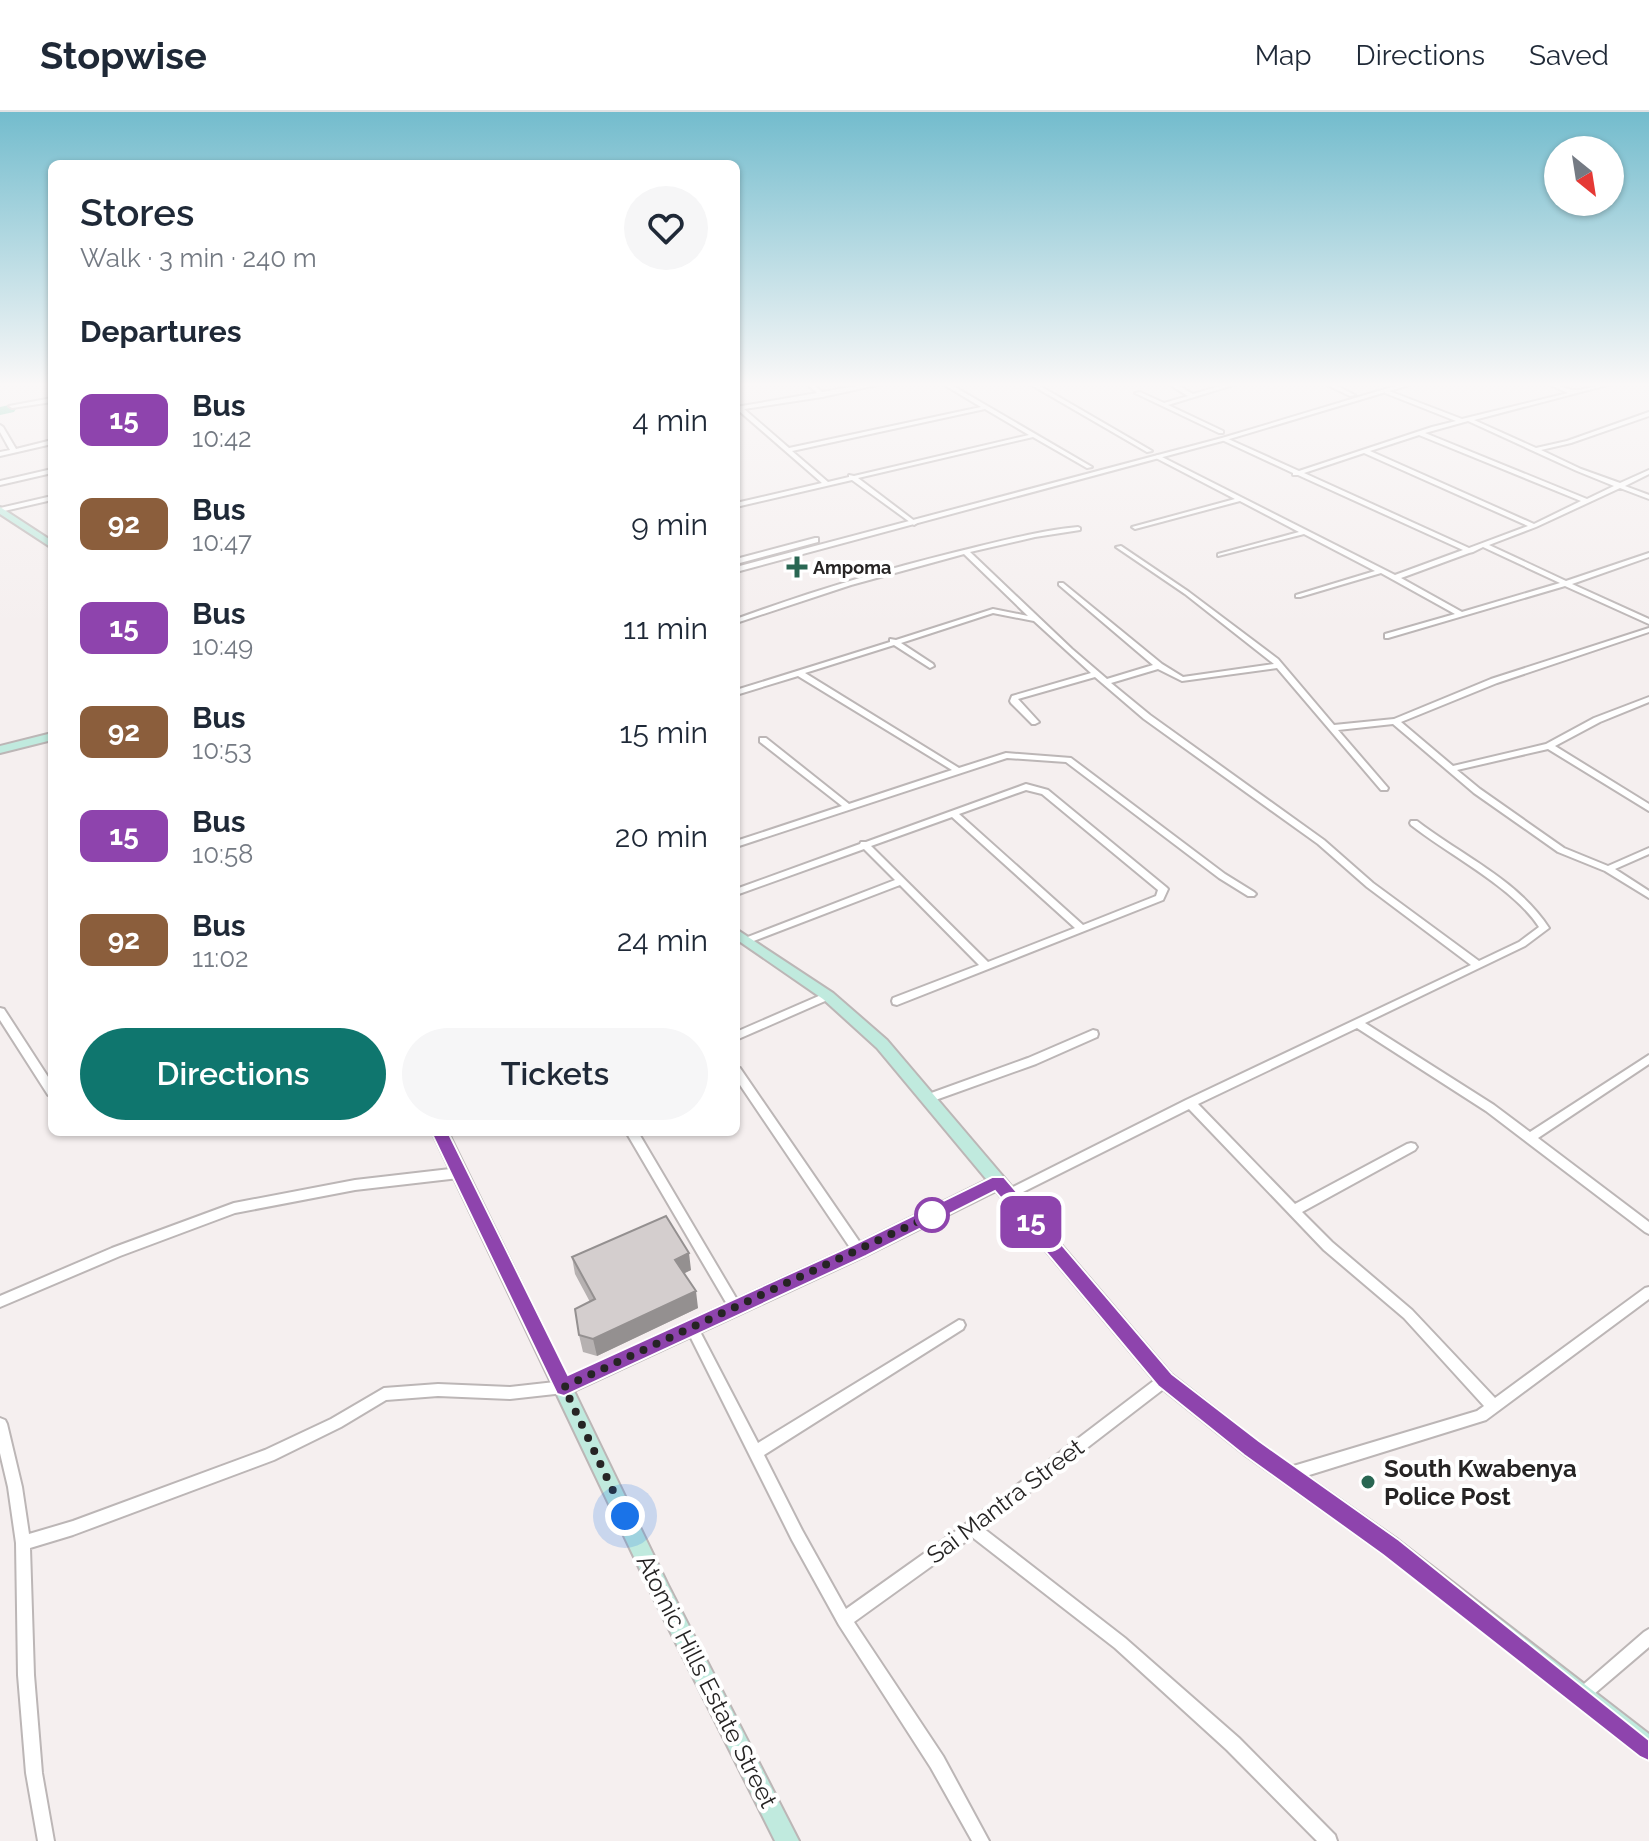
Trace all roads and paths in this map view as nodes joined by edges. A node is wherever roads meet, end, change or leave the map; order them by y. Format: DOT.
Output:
graph roads {
  1 [pos="804,464"];
  2 [pos="907,464"];
  3 [pos="1083,464"];
  4 [pos="1101,464"];
  5 [pos="1132,464"];
  6 [pos="1170,464"];
  7 [pos="1276,464"];
  8 [pos="1326,464"];
  9 [pos="1393,464"];
  10 [pos="1495,464"];
  11 [pos="1567,464"];
  12 [pos="1089,467"];
  13 [pos="48,472"];
  14 [pos="1649,472"];
  15 [pos="1295,474"];
  16 [pos="851,476"];
  17 [pos="825,482"];
  18 [pos="0,483"];
  19 [pos="1618,485"];
  20 [pos="1649,497"];
  21 [pos="48,499"];
  22 [pos="1238,500"];
  23 [pos="1586,501"];
  24 [pos="740,504"];
  25 [pos="0,510"];
  26 [pos="910,520"];
  27 [pos="1534,526"];
  28 [pos="1135,527"];
  29 [pos="1078,529"];
  30 [pos="1305,532"];
  31 [pos="48,542"];
  32 [pos="1486,546"];
  33 [pos="1119,547"];
  34 [pos="1471,551"];
  35 [pos="966,552"];
  36 [pos="1220,555"];
  37 [pos="1649,555"];
  38 [pos="740,561"];
  39 [pos="740,569"];
  40 [pos="1381,571"];
  41 [pos="1395,578"];
  42 [pos="1567,583"];
  43 [pos="1061,584"];
  44 [pos="1298,596"];
  45 [pos="1013,598"];
  46 [pos="993,611"];
  47 [pos="1460,614"];
  48 [pos="740,620"];
  49 [pos="1035,620"];
  50 [pos="1649,622"];
  51 [pos="1649,630"];
  52 [pos="1388,636"];
  53 [pos="893,641"];
  54 [pos="930,666"];
  55 [pos="1159,666"];
  56 [pos="1278,666"];
  57 [pos="798,672"];
  58 [pos="1097,674"];
  59 [pos="1106,682"];
  60 [pos="740,692"];
  61 [pos="1649,699"];
  62 [pos="1395,721"];
  63 [pos="1035,722"];
  64 [pos="1331,728"];
  65 [pos="48,737"];
  66 [pos="763,740"];
  67 [pos="48,744"];
  68 [pos="1549,746"];
  69 [pos="0,750"];
  70 [pos="0,757"];
  71 [pos="1454,768"];
  72 [pos="959,771"];
  73 [pos="1384,788"];
  74 [pos="848,807"];
  75 [pos="1649,808"];
  76 [pos="954,814"];
  77 [pos="1414,823"];
  78 [pos="740,843"];
  79 [pos="864,844"];
  80 [pos="1649,851"];
  81 [pos="1608,869"];
  82 [pos="901,881"];
  83 [pos="740,890"];
  84 [pos="1251,894"];
  85 [pos="1649,895"];
  86 [pos="1082,929"];
  87 [pos="742,937"];
  88 [pos="985,965"];
  89 [pos="1478,965"];
  90 [pos="828,996"];
  91 [pos="897,1001"];
  92 [pos="0,1012"];
  93 [pos="1357,1023"];
  94 [pos="740,1034"];
  95 [pos="1093,1034"];
  96 [pos="1649,1059"];
  97 [pos="740,1077"];
  98 [pos="48,1086"];
  99 [pos="927,1099"];
  100 [pos="1190,1103"];
  101 [pos="442,1136"];
  102 [pos="634,1136"];
  103 [pos="1530,1138"];
  104 [pos="1411,1147"];
  105 [pos="459,1173"];
  106 [pos="1003,1188"];
  107 [pos="1293,1211"];
  108 [pos="1649,1229"];
  109 [pos="859,1251"];
  110 [pos="1649,1292"];
  111 [pos="0,1302"];
  112 [pos="735,1307"];
  113 [pos="959,1325"];
  114 [pos="692,1328"];
  115 [pos="1165,1380"];
  116 [pos="564,1387"];
  117 [pos="1494,1407"];
  118 [pos="0,1424"];
  119 [pos="756,1452"];
  120 [pos="1290,1474"];
  121 [pos="972,1528"];
  122 [pos="23,1543"];
  123 [pos="844,1620"];
  124 [pos="1649,1637"];
  125 [pos="1582,1695"];
  126 [pos="1649,1748"];
  127 [pos="46,1841"];
  128 [pos="787,1841"];
  129 [pos="981,1841"];
  130 [pos="1329,1841"];
  1 -- 17 [label="street"];
  2 -- 16 [label="street"];
  3 -- 12 [label="street"];
  4 -- 12 [label="street"];
  5 -- 26 [label="street"];
  6 -- 22 [label="street"];
  7 -- 15 [label="street"];
  8 -- 15 [label="street"];
  9 -- 27 [label="street"];
  10 -- 23 [label="street"];
  11 -- 19 [label="street"];
  12 -- 26 [label="street"];
  13 -- 18 [label="street"];
  14 -- 19 [label="street"];
  15 -- 34 [label="street"];
  16 -- 17 [label="street"];
  16 -- 26 [label="street"];
  17 -- 24 [label="street"];
  19 -- 20 [label="street"];
  19 -- 23 [label="street"];
  21 -- 25 [label="street"];
  22 -- 28 [label="street"];
  22 -- 30 [label="street"];
  23 -- 27 [label="street"];
  25 -- 31 [label="main road"];
  26 -- 38 [label="street"];
  26 -- 39 [label="street"];
  27 -- 32 [label="street"];
  29 -- 35 [label="street"];
  30 -- 36 [label="street"];
  30 -- 40 [label="street"];
  32 -- 34 [label="street"];
  32 -- 42 [label="street"];
  33 -- 56 [label="street"];
  34 -- 41 [label="street"];
  35 -- 45 [label="street"];
  35 -- 48 [label="street"];
  37 -- 42 [label="street"];
  40 -- 41 [label="street"];
  40 -- 44 [label="street"];
  41 -- 47 [label="street"];
  42 -- 47 [label="street"];
  42 -- 50 [label="street"];
  43 -- 55 [label="street"];
  45 -- 46 [label="street"];
  45 -- 49 [label="street"];
  46 -- 49 [label="street"];
  46 -- 53 [label="street"];
  47 -- 52 [label="street"];
  49 -- 58 [label="street"];
  51 -- 62 [label="street"];
  53 -- 54 [label="street"];
  53 -- 57 [label="street"];
  55 -- 56 [label="street"];
  55 -- 59 [label="street"];
  56 -- 64 [label="street"];
  57 -- 60 [label="street"];
  57 -- 72 [label="street"];
  58 -- 59 [label="street"];
  58 -- 63 [label="street"];
  59 -- 89 [label="street"];
  61 -- 68 [label="street"];
  62 -- 64 [label="street"];
  62 -- 71 [label="street"];
  64 -- 73 [label="street"];
  65 -- 69 [label="main road"];
  66 -- 74 [label="street"];
  67 -- 70 [label="main road"];
  68 -- 71 [label="street"];
  68 -- 75 [label="street"];
  71 -- 81 [label="street"];
  72 -- 74 [label="street"];
  72 -- 84 [label="street"];
  74 -- 78 [label="street"];
  76 -- 79 [label="street"];
  76 -- 86 [label="street"];
  76 -- 86 [label="street"];
  77 -- 89 [label="street"];
  79 -- 82 [label="street"];
  79 -- 83 [label="street"];
  80 -- 81 [label="street"];
  81 -- 85 [label="street"];
  82 -- 87 [label="street"];
  82 -- 88 [label="street"];
  86 -- 88 [label="street"];
  87 -- 90 [label="main road"];
  88 -- 91 [label="street"];
  89 -- 93 [label="street"];
  90 -- 94 [label="street"];
  90 -- 99 [label="main road"];
  92 -- 98 [label="street"];
  93 -- 100 [label="street"];
  93 -- 103 [label="street"];
  95 -- 99 [label="street"];
  96 -- 103 [label="street"];
  97 -- 109 [label="street"];
  99 -- 106 [label="main road"];
  100 -- 106 [label="street"];
  100 -- 107 [label="street"];
  101 -- 105 [label="main road, Atomic Hills Estate Street"];
  102 -- 112 [label="street"];
  103 -- 108 [label="street"];
  104 -- 107 [label="street"];
  105 -- 111 [label="street"];
  105 -- 116 [label="main road, Atomic Hills Estate Street"];
  106 -- 109 [label="main road"];
  106 -- 115 [label="main road"];
  107 -- 117 [label="street"];
  109 -- 112 [label="main road"];
  110 -- 117 [label="street"];
  112 -- 114 [label="main road"];
  113 -- 119 [label="street"];
  114 -- 116 [label="main road"];
  114 -- 119 [label="street"];
  115 -- 120 [label="main road"];
  115 -- 121 [label="street, Sai Mantra Street"];
  116 -- 122 [label="street"];
  116 -- 128 [label="main road, Atomic Hills Estate Street"];
  117 -- 120 [label="street"];
  118 -- 122 [label="street"];
  119 -- 123 [label="street"];
  120 -- 125 [label="main road"];
  121 -- 123 [label="street, Sai Mantra Street"];
  121 -- 130 [label="street"];
  122 -- 127 [label="street"];
  123 -- 129 [label="street"];
  124 -- 125 [label="street"];
  125 -- 126 [label="main road"];
}
